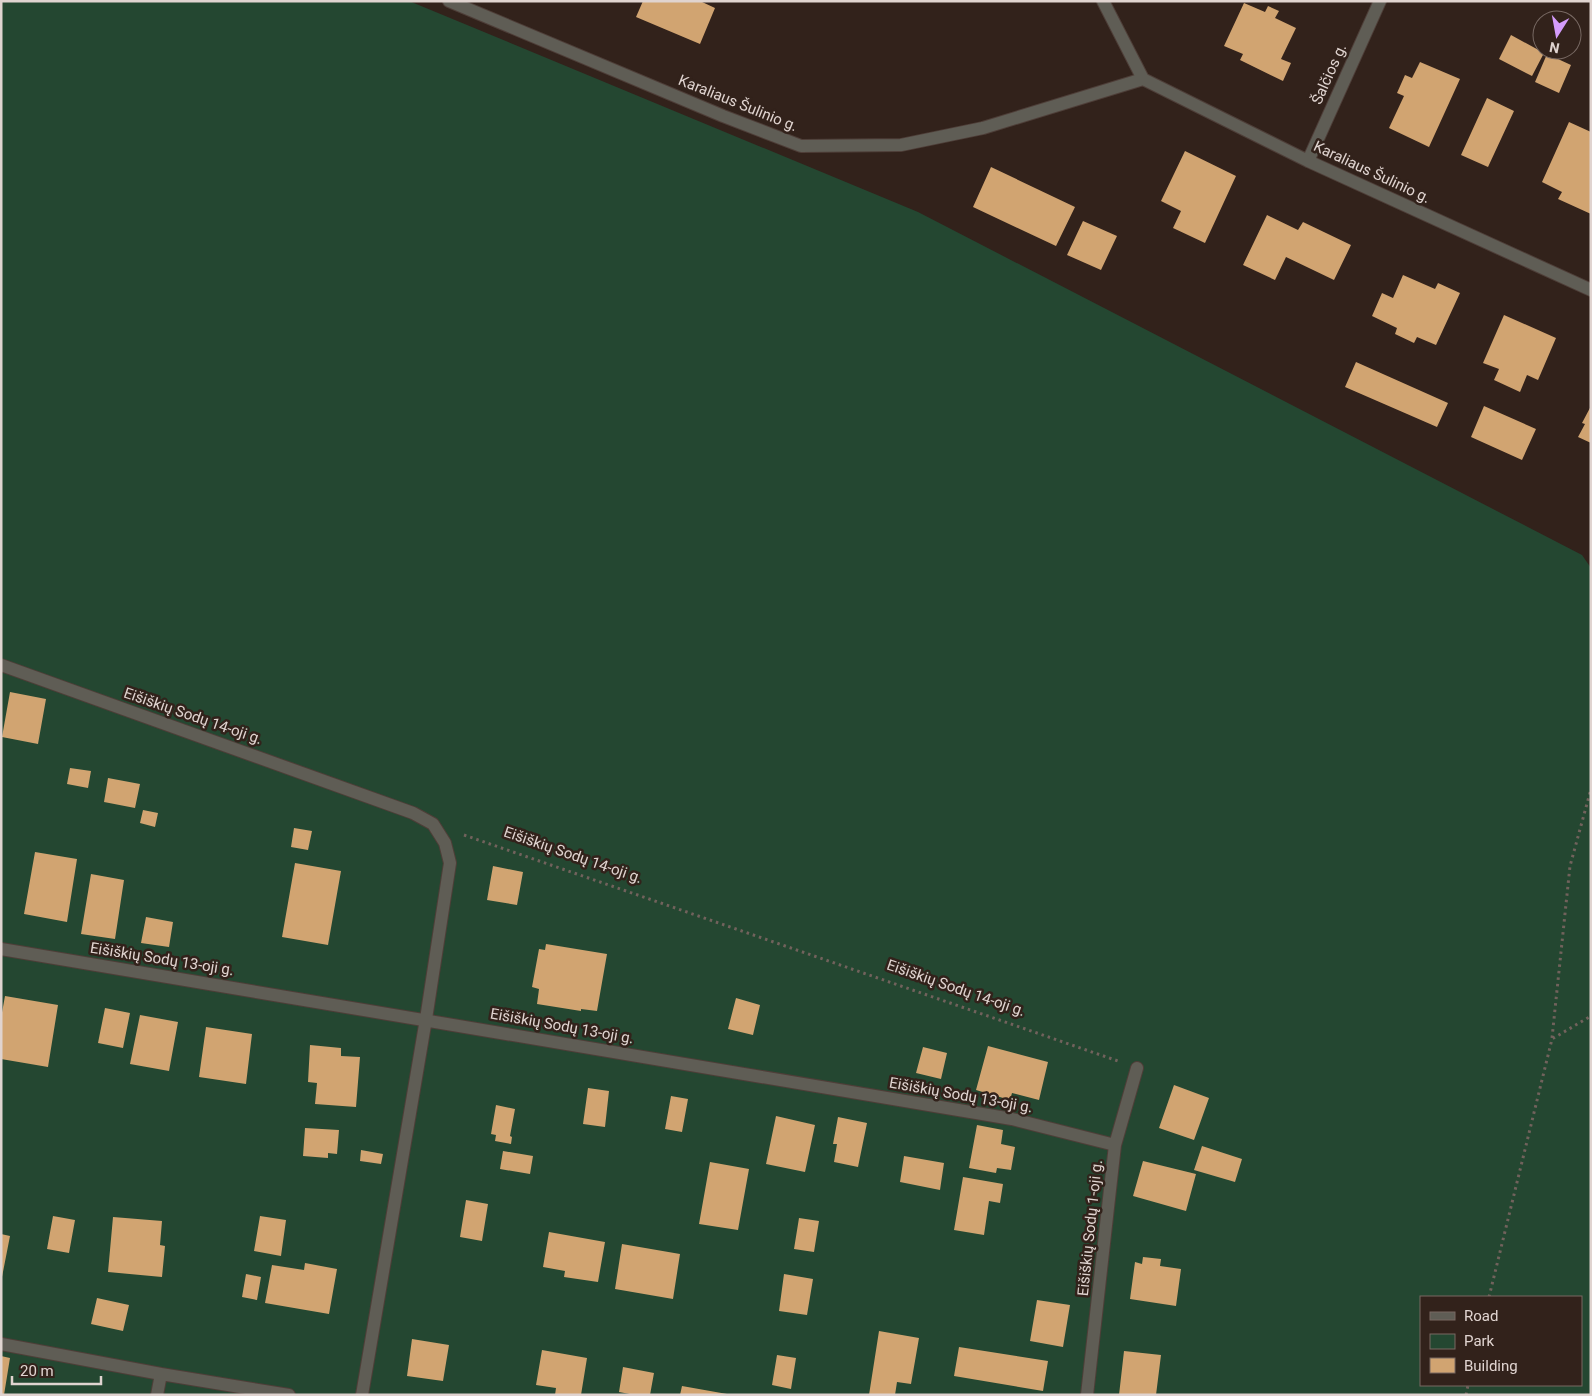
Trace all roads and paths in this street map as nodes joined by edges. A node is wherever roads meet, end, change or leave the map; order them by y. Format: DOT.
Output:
graph roads {
  1 [pos="449,1"];
  2 [pos="1102,1"];
  3 [pos="1380,1"];
  4 [pos="1142,79"];
  5 [pos="1308,161"];
  6 [pos="1591,290"];
  7 [pos="1,665"];
  8 [pos="1591,789"];
  9 [pos="433,824"];
  10 [pos="1,949"];
  11 [pos="1591,1016"];
  12 [pos="426,1019"];
  13 [pos="1552,1038"];
  14 [pos="1137,1068"];
  15 [pos="1115,1145"];
  16 [pos="1490,1296"];
  17 [pos="1,1344"];
  18 [pos="161,1374"];
  19 [pos="157,1395"];
  20 [pos="289,1395"];
  21 [pos="362,1395"];
  22 [pos="1087,1395"];
  1 -- 4 [label="street, Karaliaus Šulinio g."];
  2 -- 4 [label="street"];
  3 -- 5 [label="street, Šalčios g."];
  4 -- 5 [label="street, Karaliaus Šulinio g."];
  5 -- 6 [label="street, Karaliaus Šulinio g."];
  7 -- 9 [label="street, Eišiškių Sodų 14-oji g."];
  8 -- 13 [label="path"];
  9 -- 12 [label="street"];
  9 -- 14 [label="path, Eišiškių Sodų 14-oji g."];
  10 -- 12 [label="street, Eišiškių Sodų 13-oji g."];
  11 -- 13 [label="path"];
  12 -- 15 [label="street, Eišiškių Sodų 13-oji g."];
  12 -- 21 [label="street"];
  13 -- 16 [label="path"];
  14 -- 15 [label="street, Eišiškių Sodų 1-oji g."];
  15 -- 22 [label="street, Eišiškių Sodų 1-oji g."];
  17 -- 18 [label="street"];
  18 -- 19 [label="street"];
  18 -- 20 [label="street"];
}
